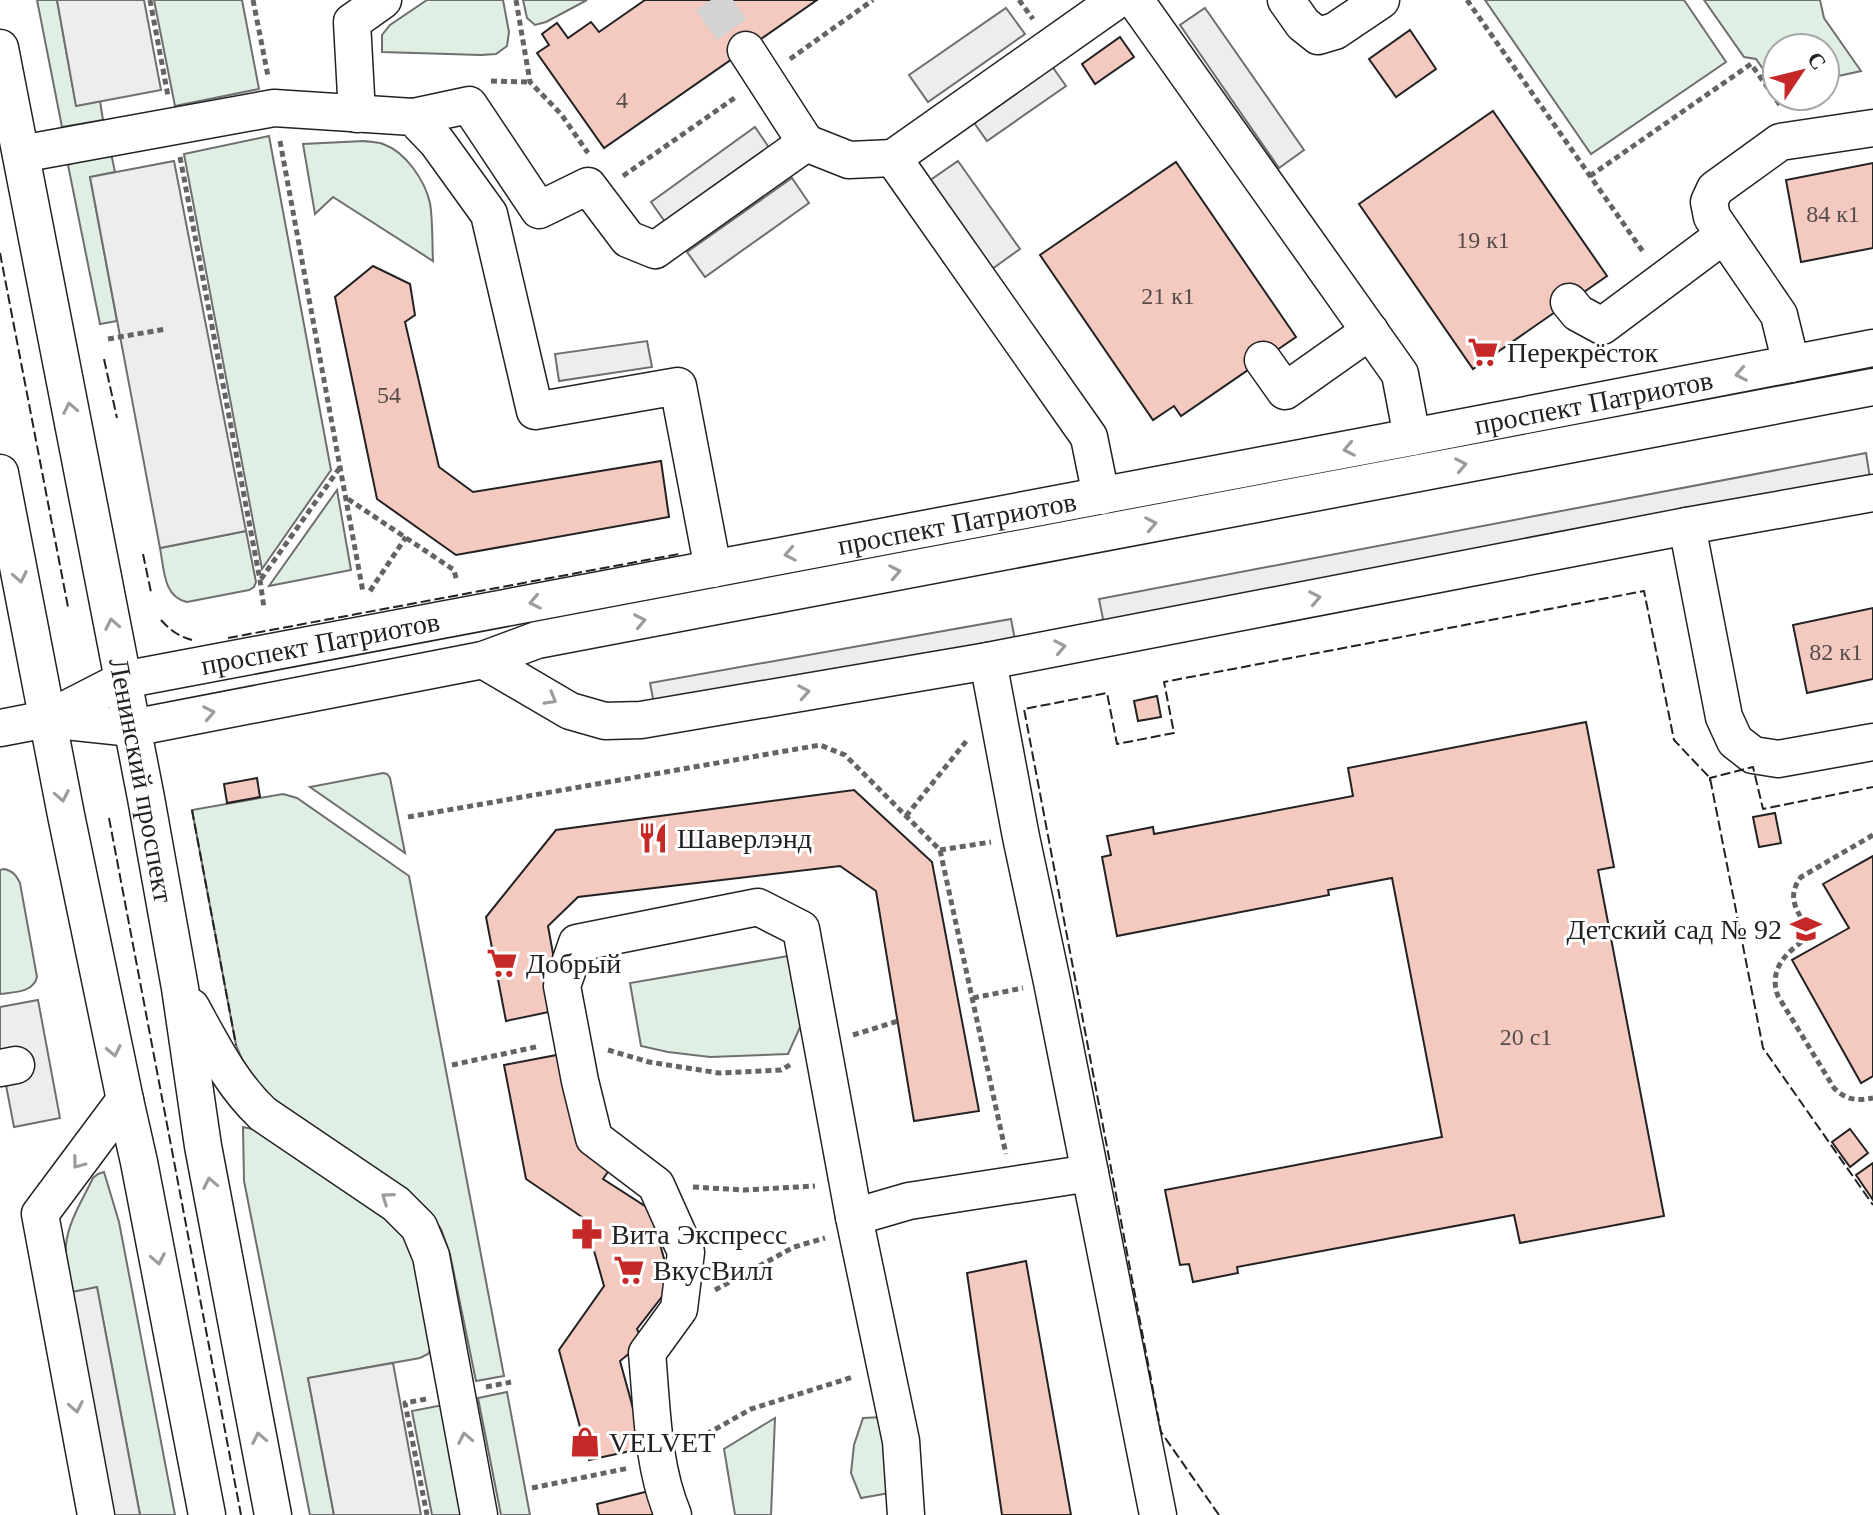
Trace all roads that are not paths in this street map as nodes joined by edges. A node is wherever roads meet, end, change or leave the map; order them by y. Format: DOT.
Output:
graph roads {
  1 [pos="383,0"];
  2 [pos="1117,0"];
  3 [pos="1135,0"];
  4 [pos="1286,0"];
  5 [pos="1381,0"];
  6 [pos="0,48"];
  7 [pos="754,64"];
  8 [pos="357,114"];
  9 [pos="413,117"];
  10 [pos="1873,128"];
  11 [pos="806,143"];
  12 [pos="21,154"];
  13 [pos="893,158"];
  14 [pos="1724,235"];
  15 [pos="1569,302"];
  16 [pos="1370,331"];
  17 [pos="1873,348"];
  18 [pos="1263,360"];
  19 [pos="1791,364"];
  20 [pos="1873,387"];
  21 [pos="1412,437"];
  22 [pos="0,473"];
  23 [pos="1873,493"];
  24 [pos="1101,496"];
  25 [pos="1687,526"];
  26 [pos="713,569"];
  27 [pos="483,660"];
  28 [pos="988,661"];
  29 [pos="123,680"];
  30 [pos="47,719"];
  31 [pos="0,728"];
  32 [pos="132,728"];
  33 [pos="1873,742"];
  34 [pos="180,988"];
  35 [pos="125,1100"];
  36 [pos="1090,1173"];
  37 [pos="853,1210"];
  38 [pos="96,1515"];
  39 [pos="207,1515"];
  40 [pos="273,1515"];
  41 [pos="479,1515"];
  42 [pos="673,1515"];
  43 [pos="906,1515"];
  44 [pos="1158,1515"];
  1 -- 8 [label="street"];
  2 -- 13 [label="street"];
  3 -- 16 [label="street"];
  4 -- 5 [label="street"];
  6 -- 12 [label="street, Ленинский проспект"];
  7 -- 11 [label="street"];
  8 -- 9 [label="street"];
  8 -- 12 [label="street"];
  9 -- 11 [label="street"];
  9 -- 26 [label="street"];
  10 -- 14 [label="street"];
  11 -- 13 [label="street"];
  29 -- 12 [label="street, Ленинский проспект, one-way"];
  13 -- 24 [label="street"];
  14 -- 15 [label="street"];
  14 -- 19 [label="street"];
  16 -- 18 [label="street"];
  16 -- 21 [label="street"];
  17 -- 19 [label="street, проспект Патриотов"];
  19 -- 21 [label="street, проспект Патриотов, one-way"];
  27 -- 20 [label="street, проспект Патриотов, one-way"];
  21 -- 24 [label="street, проспект Патриотов, one-way"];
  22 -- 30 [label="street, one-way"];
  23 -- 25 [label="street"];
  24 -- 26 [label="street, проспект Патриотов, one-way"];
  28 -- 25 [label="street, one-way"];
  25 -- 33 [label="street"];
  26 -- 29 [label="street, проспект Патриотов, one-way"];
  27 -- 28 [label="street, one-way"];
  32 -- 27 [label="street, проспект Патриотов, one-way"];
  28 -- 36 [label="street"];
  29 -- 30 [label="street, проспект Патриотов"];
  29 -- 32 [label="street, Ленинский проспект"];
  30 -- 31 [label="street, проспект Патриотов"];
  30 -- 32 [label="street, проспект Патриотов"];
  30 -- 35 [label="street, one-way"];
  32 -- 34 [label="street, Ленинский проспект"];
  40 -- 34 [label="street, Ленинский проспект, one-way"];
  41 -- 34 [label="street, one-way"];
  35 -- 38 [label="street, one-way"];
  35 -- 39 [label="street, one-way"];
  36 -- 37 [label="street"];
  36 -- 44 [label="street"];
  37 -- 42 [label="street"];
  37 -- 43 [label="street"];
}
